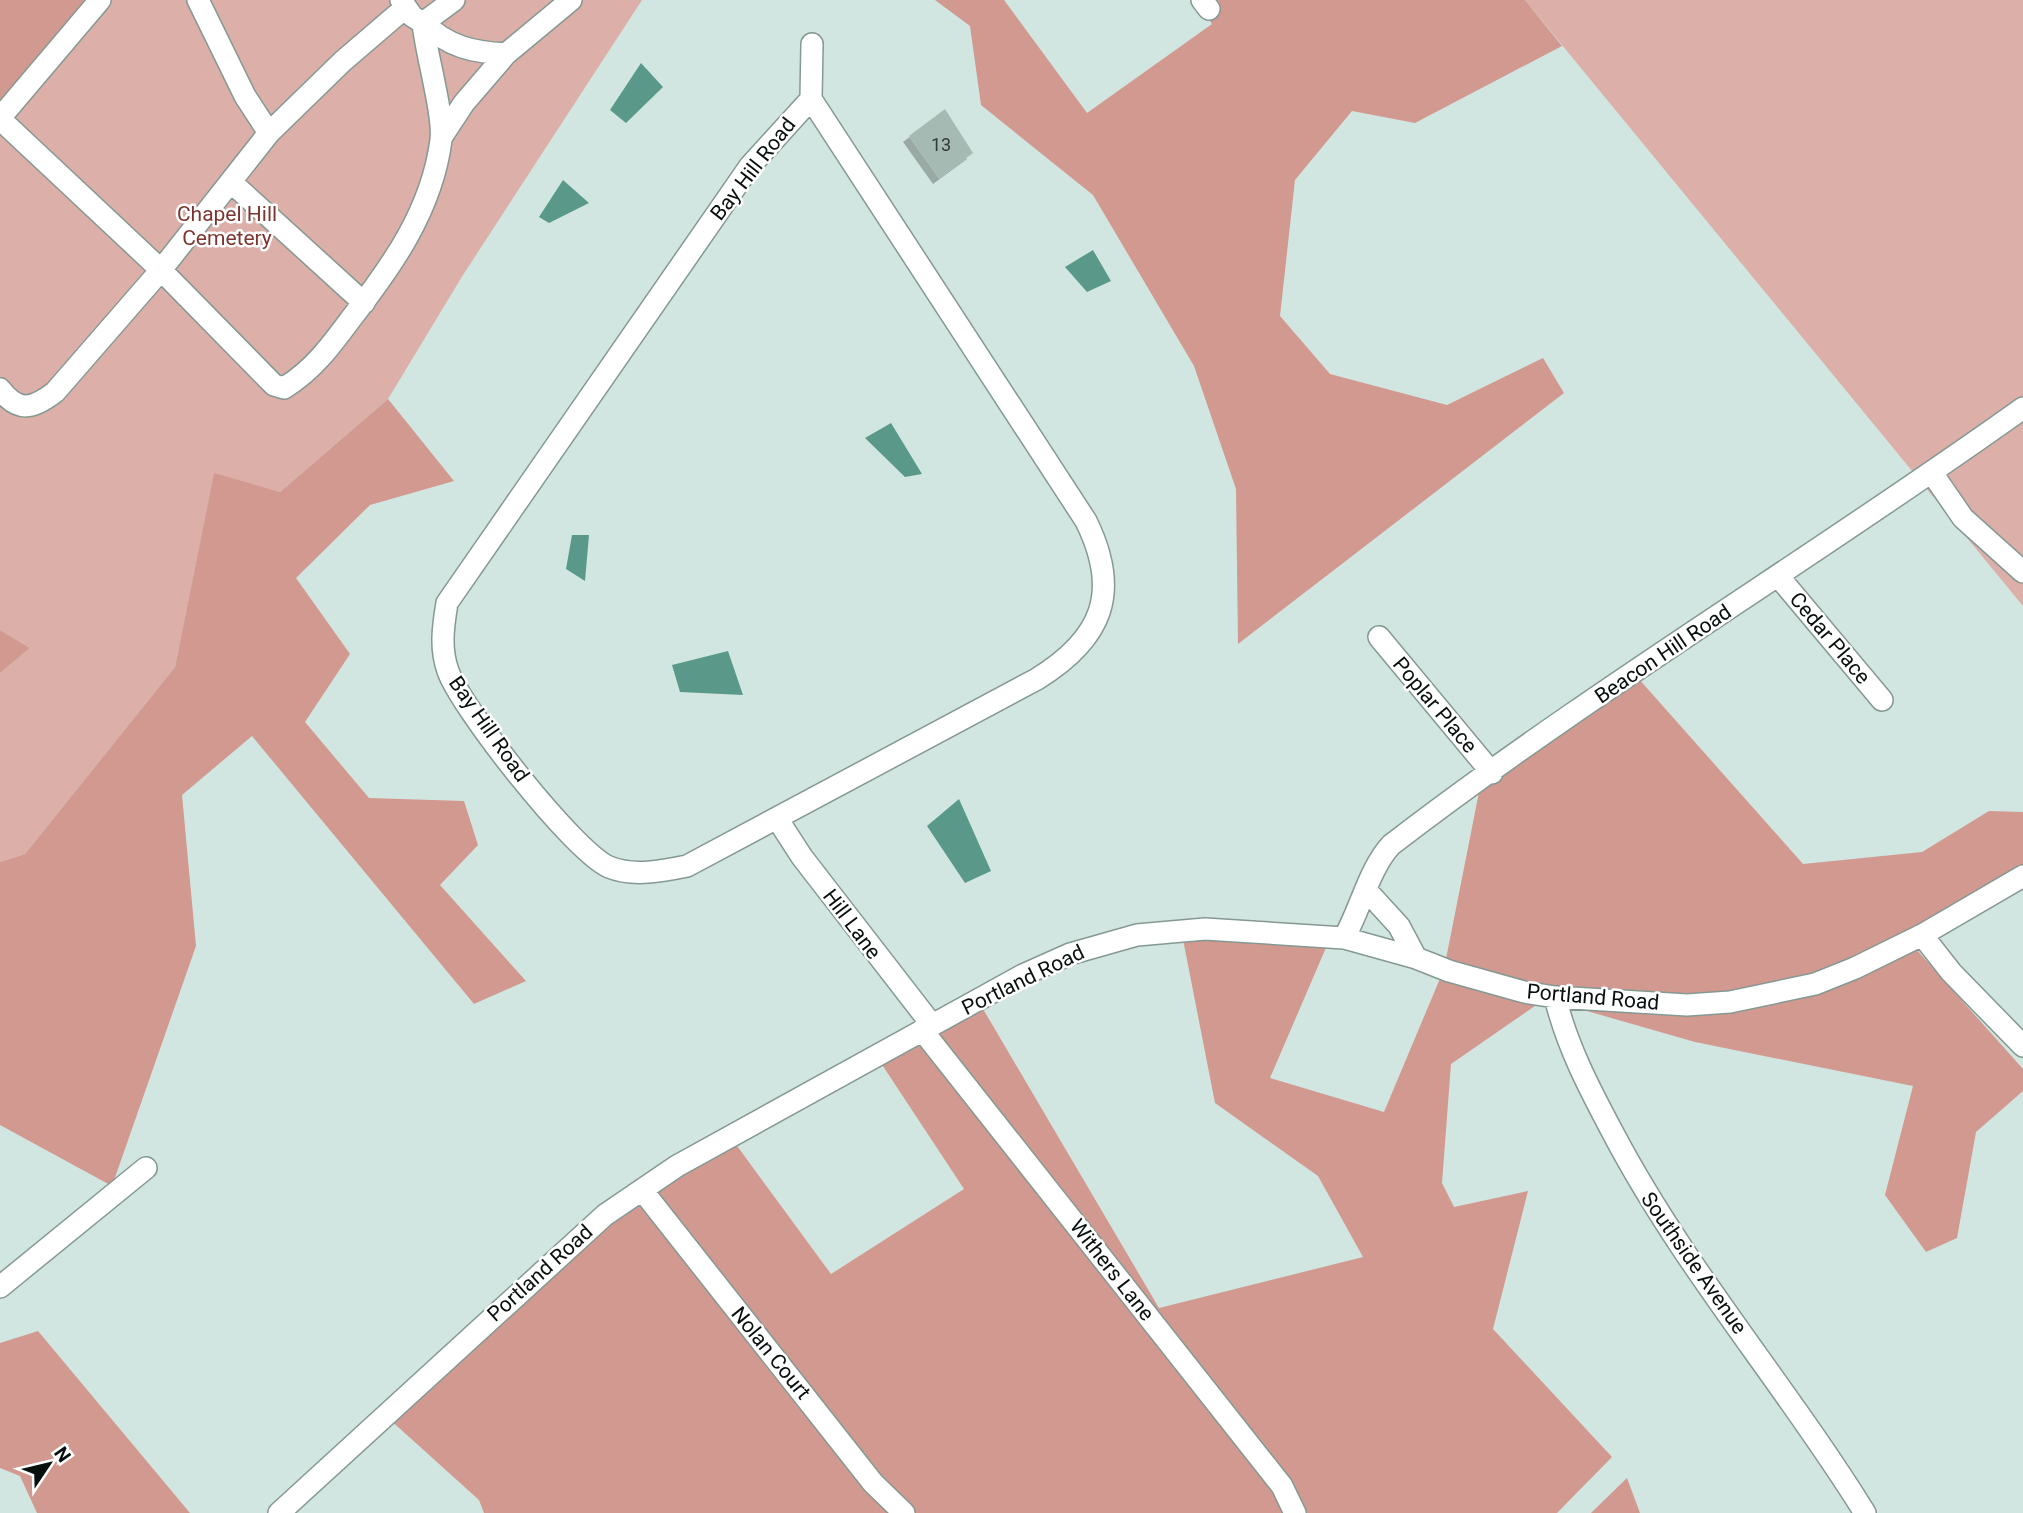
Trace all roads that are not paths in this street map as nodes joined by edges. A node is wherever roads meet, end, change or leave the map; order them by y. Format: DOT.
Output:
graph roads {
  1 [pos="100,0"];
  2 [pos="198,0"];
  3 [pos="454,0"];
  4 [pos="571,0"];
  5 [pos="404,4"];
  6 [pos="423,23"];
  7 [pos="812,44"];
  8 [pos="506,54"];
  9 [pos="811,99"];
  10 [pos="0,118"];
  11 [pos="269,133"];
  12 [pos="441,138"];
  13 [pos="231,182"];
  14 [pos="160,270"];
  15 [pos="363,303"];
  16 [pos="0,389"];
  17 [pos="2023,408"];
  18 [pos="1933,472"];
  19 [pos="2023,572"];
  20 [pos="1778,576"];
  21 [pos="1379,637"];
  22 [pos="1882,700"];
  23 [pos="1492,773"];
  24 [pos="778,820"];
  25 [pos="2023,876"];
  26 [pos="1367,891"];
  27 [pos="1922,935"];
  28 [pos="1344,938"];
  29 [pos="1416,958"];
  30 [pos="1555,997"];
  31 [pos="927,1028"];
  32 [pos="2023,1046"];
  33 [pos="146,1168"];
  34 [pos="642,1190"];
  35 [pos="0,1287"];
  36 [pos="279,1513"];
  37 [pos="904,1513"];
  38 [pos="1295,1513"];
  39 [pos="1865,1513"];
  1 -- 10 [label="street"];
  2 -- 11 [label="street"];
  3 -- 6 [label="street"];
  4 -- 8 [label="street"];
  5 -- 6 [label="street"];
  5 -- 11 [label="street"];
  6 -- 8 [label="street"];
  6 -- 12 [label="street"];
  7 -- 9 [label="street"];
  8 -- 12 [label="street"];
  9 -- 24 [label="street, Bay Hill Road"];
  9 -- 24 [label="street, Bay Hill Road"];
  10 -- 14 [label="street"];
  11 -- 13 [label="street"];
  12 -- 15 [label="street"];
  13 -- 14 [label="street"];
  13 -- 15 [label="street"];
  14 -- 15 [label="street"];
  14 -- 16 [label="street"];
  17 -- 18 [label="street, Beacon Hill Road"];
  18 -- 19 [label="street"];
  18 -- 20 [label="street, Beacon Hill Road"];
  20 -- 22 [label="street, Cedar Place"];
  20 -- 23 [label="street, Beacon Hill Road"];
  21 -- 23 [label="street, Poplar Place"];
  23 -- 26 [label="street, Beacon Hill Road"];
  24 -- 31 [label="street, Hill Lane"];
  25 -- 27 [label="street, Portland Road"];
  26 -- 28 [label="street, Beacon Hill Road"];
  26 -- 29 [label="street"];
  27 -- 30 [label="street, Portland Road"];
  27 -- 32 [label="street"];
  28 -- 29 [label="street, Portland Road"];
  28 -- 31 [label="street, Portland Road"];
  29 -- 30 [label="street, Portland Road"];
  30 -- 39 [label="street, Southside Avenue"];
  31 -- 34 [label="street, Portland Road"];
  31 -- 38 [label="street, Withers Lane"];
  33 -- 35 [label="street"];
  34 -- 36 [label="street, Portland Road"];
  34 -- 37 [label="street, Nolan Court"];
}
